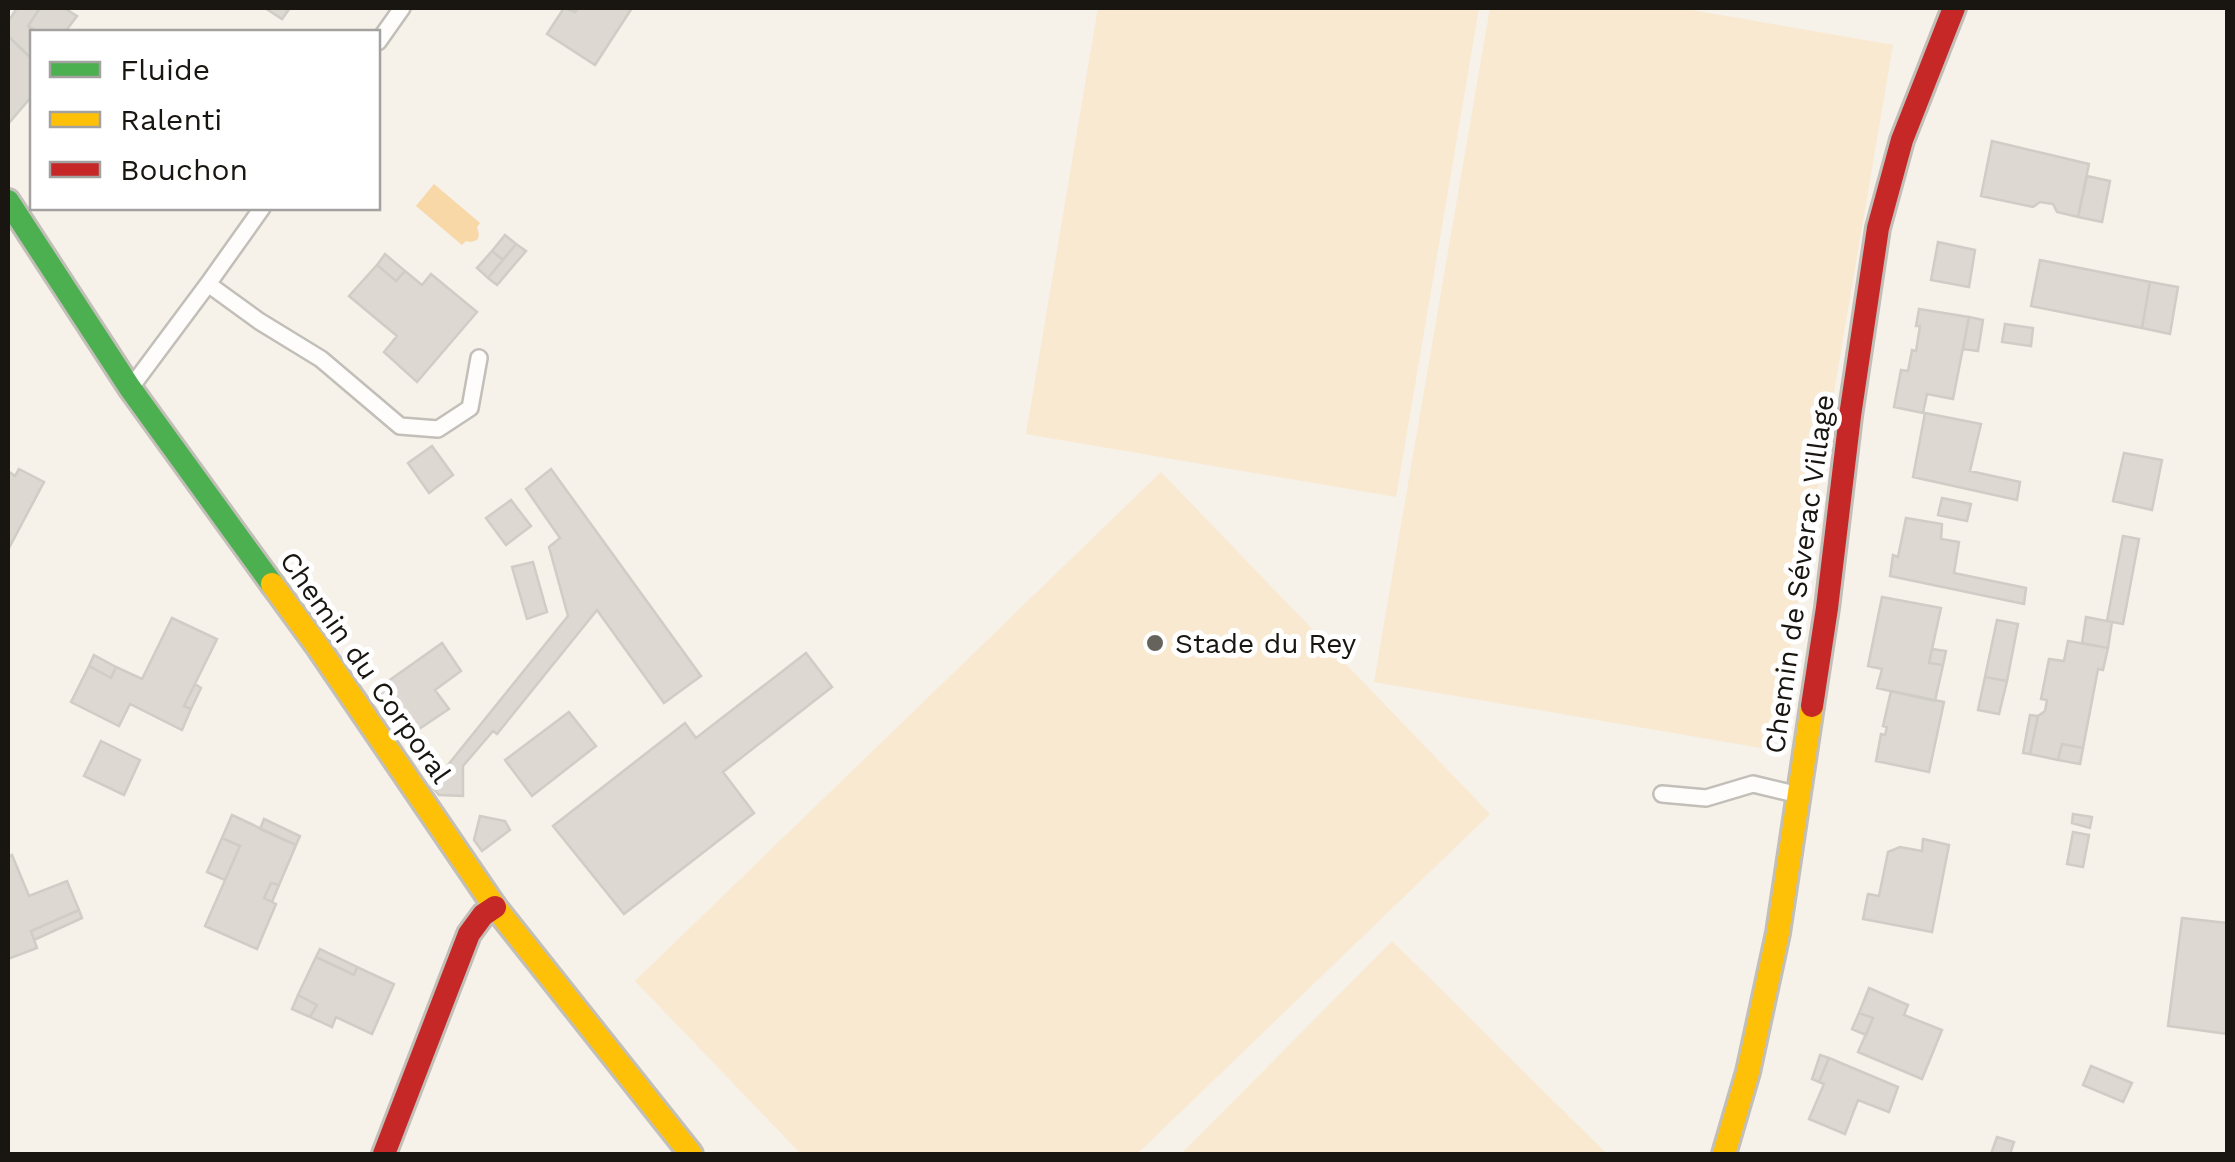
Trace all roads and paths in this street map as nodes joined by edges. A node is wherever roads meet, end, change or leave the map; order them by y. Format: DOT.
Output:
graph roads {
  1 [pos="402,8"];
  2 [pos="1954,8"];
  3 [pos="380,39"];
  4 [pos="8,200"];
  5 [pos="261,210"];
  6 [pos="208,284"];
  7 [pos="479,358"];
  8 [pos="130,388"];
  9 [pos="1662,794"];
  10 [pos="1799,794"];
  11 [pos="495,907"];
  12 [pos="384,1154"];
  13 [pos="692,1154"];
  14 [pos="1724,1154"];
  1 -- 3 [label="lane"];
  2 -- 10 [label="street, Chemin de Séverac Village"];
  4 -- 8 [label="street, Chemin du Corporal"];
  5 -- 6 [label="lane"];
  6 -- 7 [label="lane"];
  6 -- 8 [label="lane"];
  8 -- 11 [label="street, Chemin du Corporal"];
  9 -- 10 [label="lane"];
  10 -- 14 [label="street, Chemin de Séverac Village"];
  11 -- 12 [label="street"];
  11 -- 13 [label="street, Chemin du Corporal"];
}
